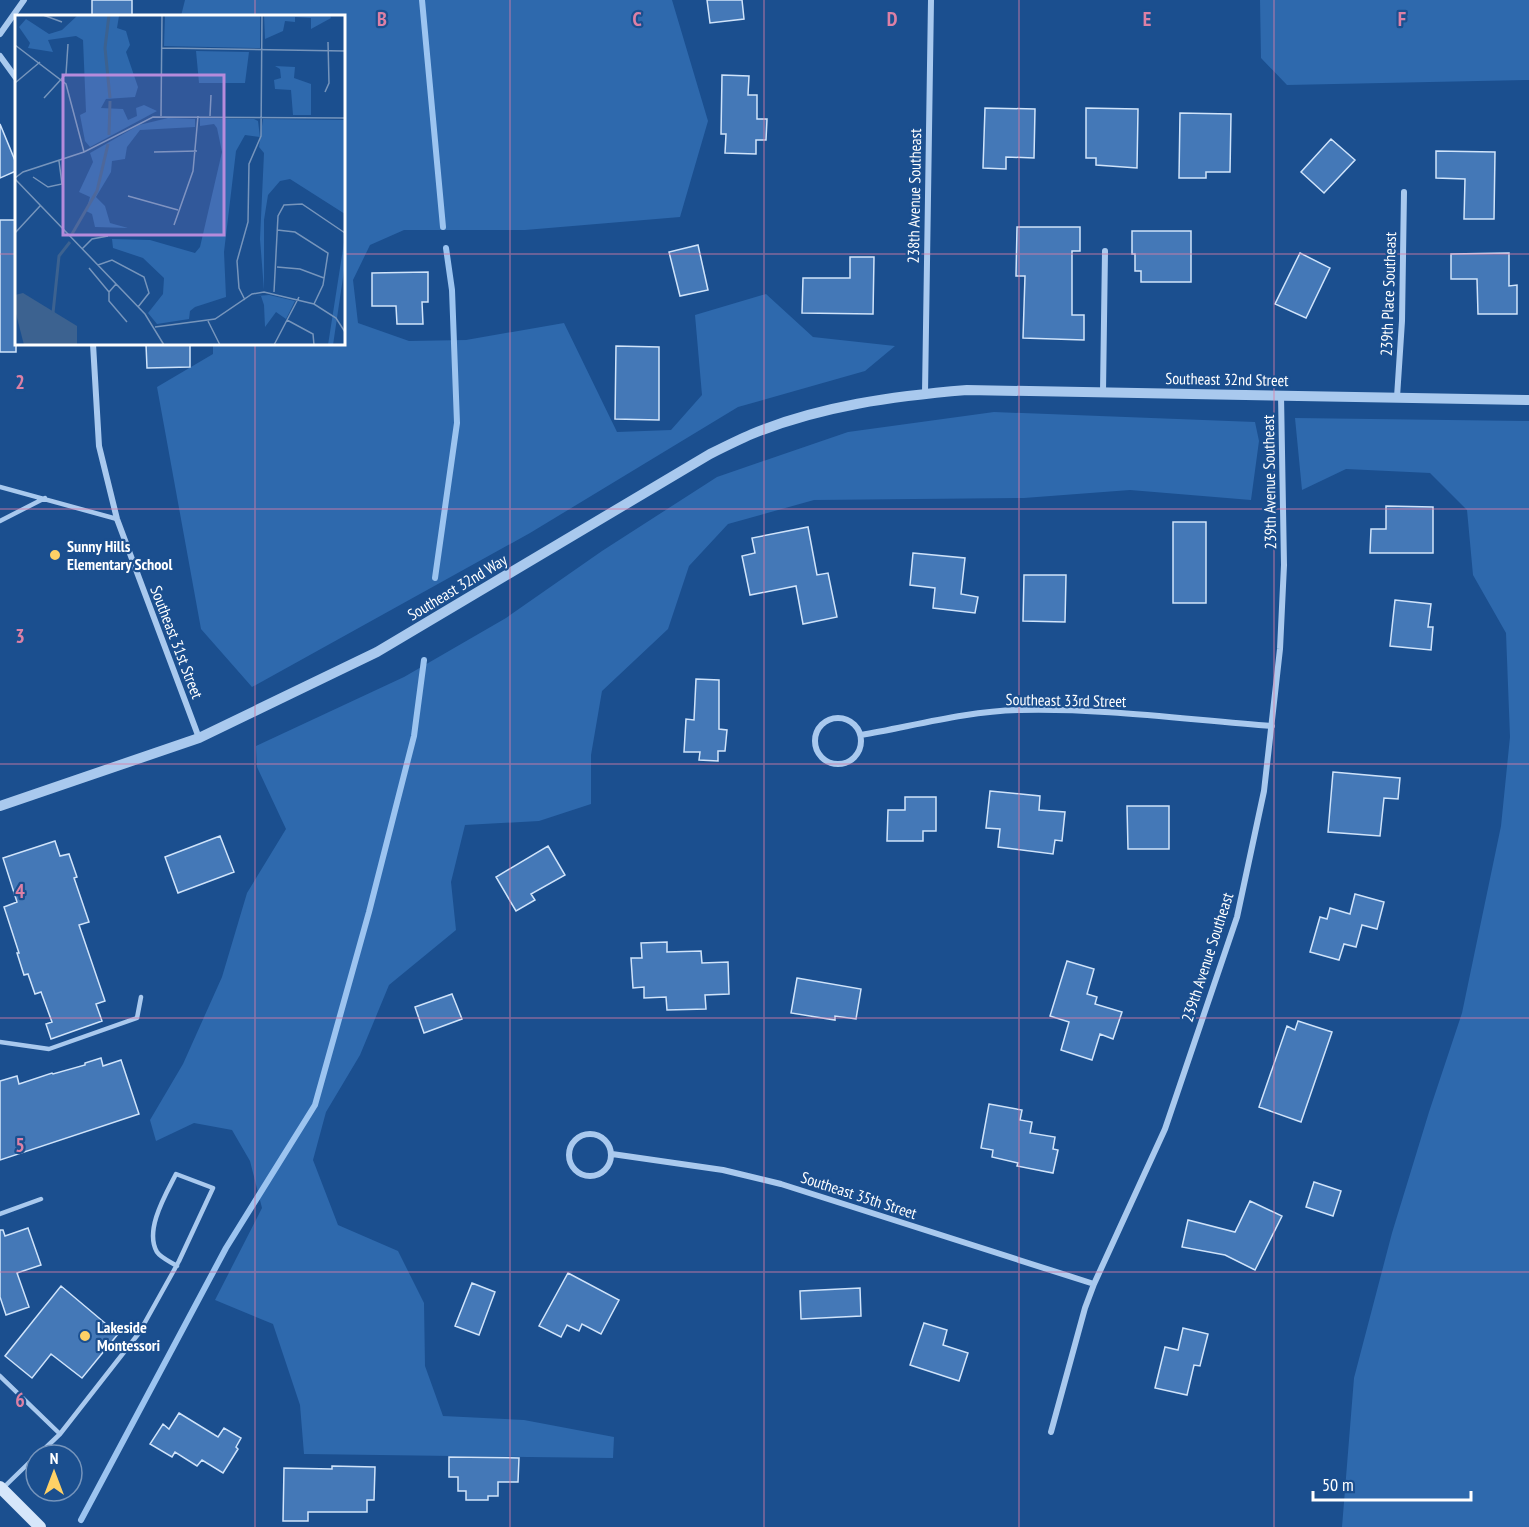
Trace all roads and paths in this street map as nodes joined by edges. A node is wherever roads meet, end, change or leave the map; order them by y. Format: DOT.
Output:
graph roads {
  1 [pos="24,0"];
  2 [pos="931,0"];
  3 [pos="0,34"];
  4 [pos="0,56"];
  5 [pos="15,77"];
  6 [pos="1404,192"];
  7 [pos="1105,251"];
  8 [pos="93,345"];
  9 [pos="1103,392"];
  10 [pos="924,393"];
  11 [pos="1281,395"];
  12 [pos="1397,397"];
  13 [pos="1529,400"];
  14 [pos="0,487"];
  15 [pos="45,498"];
  16 [pos="117,519"];
  17 [pos="0,521"];
  18 [pos="1272,726"];
  19 [pos="861,735"];
  20 [pos="199,738"];
  21 [pos="0,806"];
  22 [pos="141,998"];
  23 [pos="0,1042"];
  24 [pos="612,1154"];
  25 [pos="41,1199"];
  26 [pos="0,1214"];
  27 [pos="177,1266"];
  28 [pos="1094,1284"];
  29 [pos="0,1376"];
  30 [pos="1051,1432"];
  31 [pos="60,1434"];
  32 [pos="51,1443"];
  33 [pos="24,1468"];
  34 [pos="1,1488"];
  35 [pos="40,1527"];
  1 -- 3 [label="street"];
  2 -- 10 [label="street, 238th Avenue Southeast"];
  4 -- 5 [label="street"];
  6 -- 12 [label="street, 239th Place Southeast"];
  7 -- 9 [label="street"];
  8 -- 16 [label="street, Southeast 31st Street"];
  9 -- 10 [label="street, Southeast 32nd Street"];
  9 -- 11 [label="street, Southeast 32nd Street"];
  10 -- 20 [label="street, Southeast 32nd Way"];
  11 -- 12 [label="street, Southeast 32nd Street"];
  11 -- 18 [label="street, 239th Avenue Southeast"];
  12 -- 13 [label="street, Southeast 32nd Street"];
  14 -- 15 [label="lane"];
  15 -- 16 [label="lane"];
  15 -- 17 [label="lane"];
  16 -- 20 [label="street, Southeast 31st Street"];
  18 -- 19 [label="street, Southeast 33rd Street"];
  18 -- 28 [label="street, 239th Avenue Southeast"];
  19 -- 19 [label="street"];
  20 -- 21 [label="street, Southeast 32nd Way"];
  22 -- 23 [label="lane"];
  24 -- 24 [label="street"];
  24 -- 28 [label="street, Southeast 35th Street"];
  25 -- 26 [label="lane"];
  27 -- 27 [label="lane"];
  27 -- 31 [label="lane"];
  28 -- 30 [label="street, 239th Avenue Southeast"];
  29 -- 31 [label="lane"];
  31 -- 32 [label="lane"];
  33 -- 34 [label="lane"];
  34 -- 35 [label="main road"];
}
